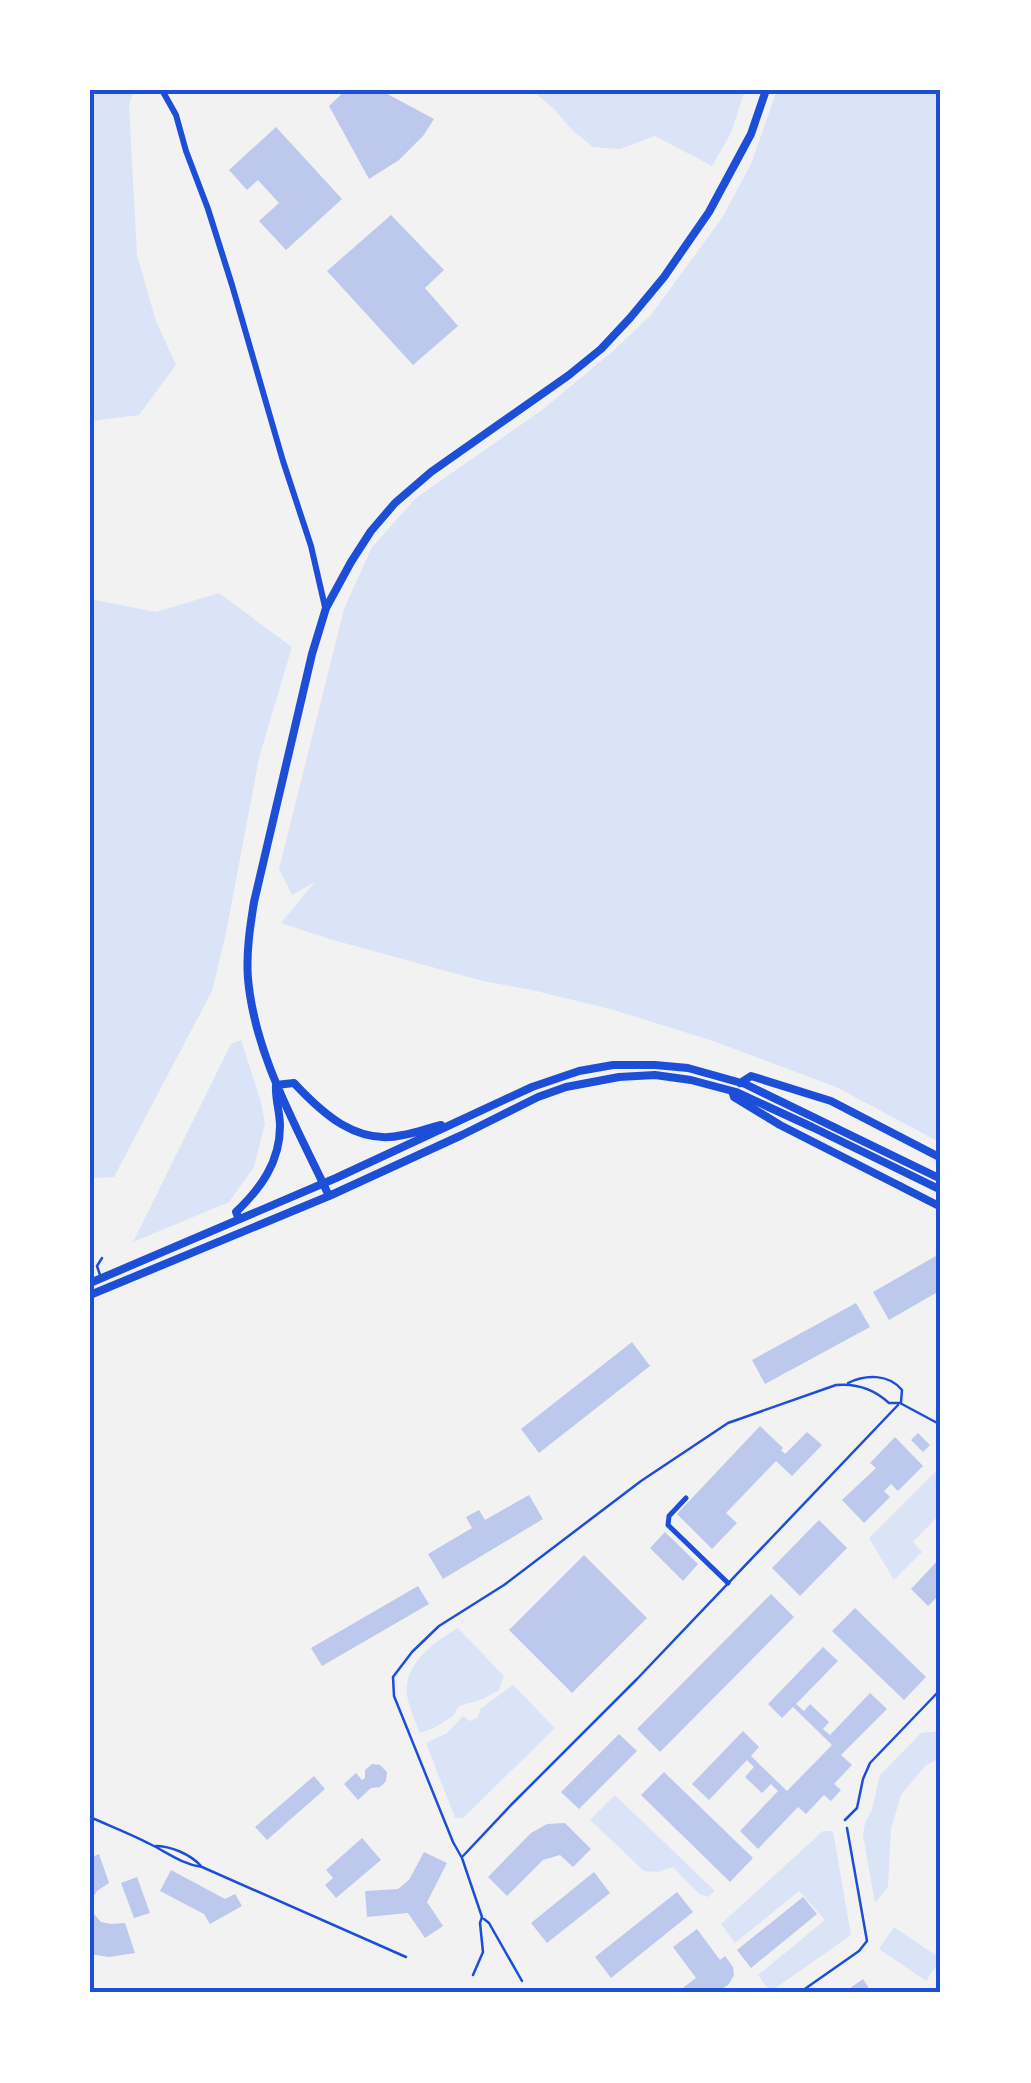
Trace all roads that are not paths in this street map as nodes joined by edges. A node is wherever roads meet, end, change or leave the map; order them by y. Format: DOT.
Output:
graph roads {
  1 [pos="162,90"];
  2 [pos="766,90"];
  3 [pos="326,608"];
  4 [pos="740,1083"];
  5 [pos="276,1084"];
  6 [pos="732,1091"];
  7 [pos="456,1122"];
  8 [pos="941,1158"];
  9 [pos="941,1179"];
  10 [pos="323,1183"];
  11 [pos="941,1190"];
  12 [pos="329,1196"];
  13 [pos="941,1207"];
  14 [pos="240,1220"];
  15 [pos="102,1258"];
  16 [pos="101,1278"];
  17 [pos="90,1283"];
  18 [pos="90,1296"];
  19 [pos="846,1384"];
  20 [pos="900,1403"];
  21 [pos="941,1425"];
  22 [pos="686,1498"];
  23 [pos="728,1583"];
  24 [pos="941,1690"];
  25 [pos="90,1817"];
  26 [pos="846,1820"];
  27 [pos="847,1828"];
  28 [pos="462,1858"];
  29 [pos="482,1917"];
  30 [pos="406,1957"];
  31 [pos="473,1976"];
  32 [pos="522,1981"];
  33 [pos="799,1993"];
  1 -- 3 [label="street"];
  2 -- 3 [label="street"];
  3 -- 5 [label="street"];
  4 -- 7 [label="street"];
  4 -- 8 [label="street"];
  4 -- 9 [label="street"];
  5 -- 7 [label="street"];
  5 -- 10 [label="street"];
  5 -- 14 [label="street"];
  6 -- 11 [label="street"];
  6 -- 12 [label="street"];
  6 -- 13 [label="street"];
  7 -- 10 [label="street"];
  10 -- 12 [label="street"];
  10 -- 14 [label="street"];
  12 -- 18 [label="street"];
  14 -- 16 [label="street"];
  15 -- 16 [label="lane"];
  16 -- 17 [label="street"];
  19 -- 20 [label="lane"];
  19 -- 20 [label="lane"];
  19 -- 28 [label="lane"];
  20 -- 21 [label="lane"];
  20 -- 23 [label="lane"];
  22 -- 23 [label="street"];
  23 -- 28 [label="lane"];
  24 -- 26 [label="lane"];
  25 -- 30 [label="lane"];
  27 -- 33 [label="lane"];
  28 -- 29 [label="lane"];
  29 -- 31 [label="lane"];
  29 -- 32 [label="lane"];
}
